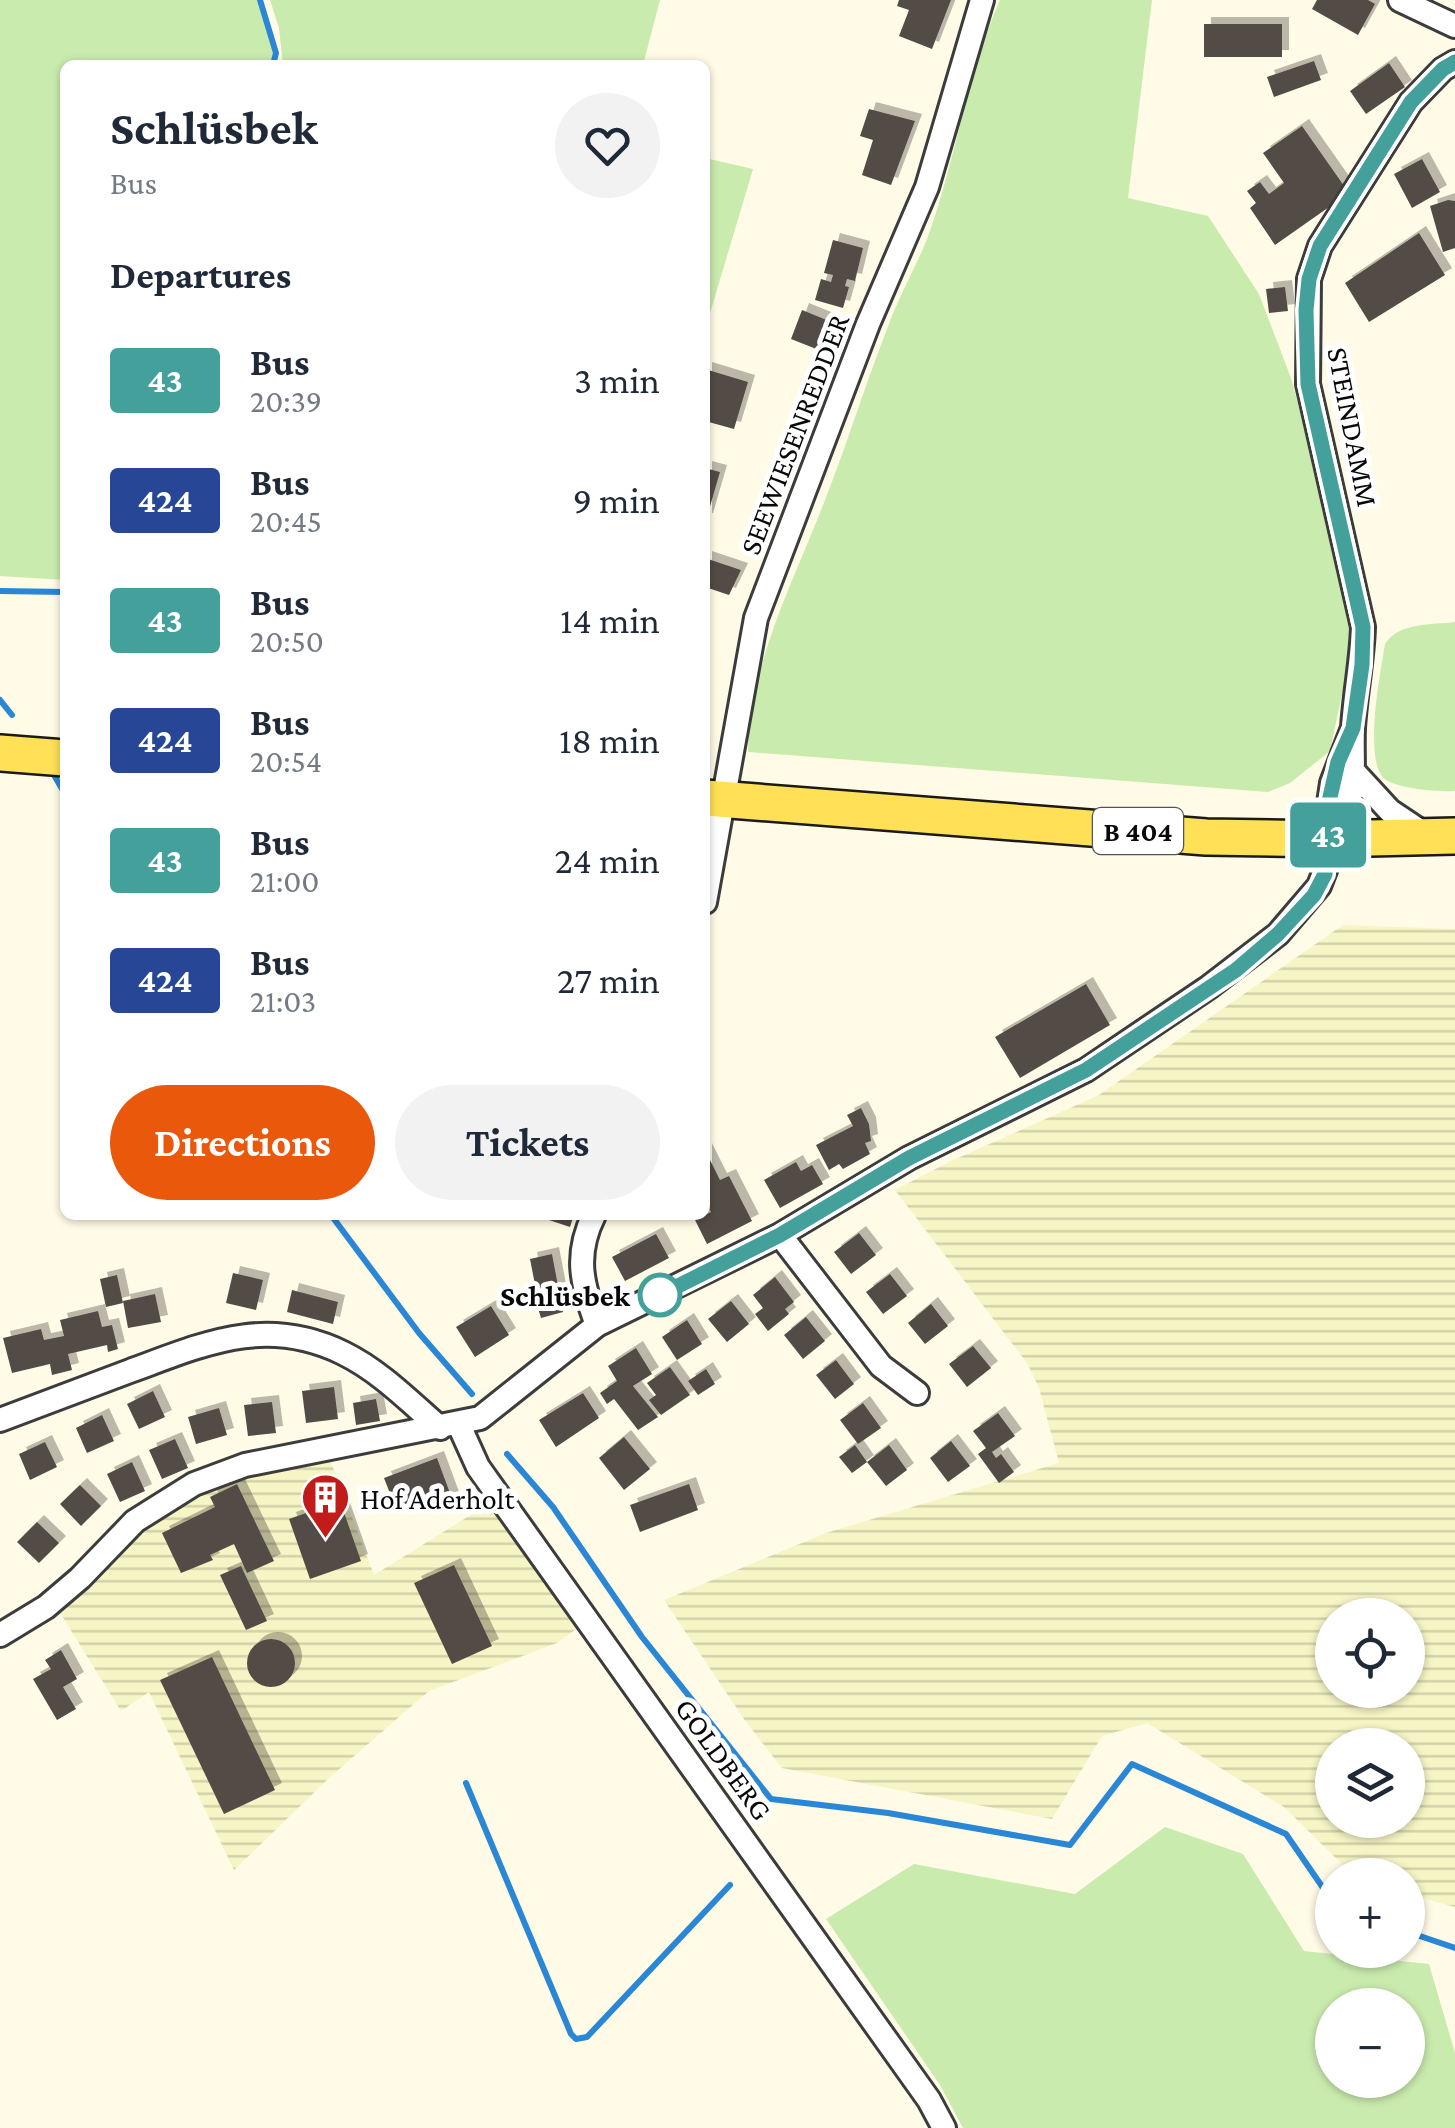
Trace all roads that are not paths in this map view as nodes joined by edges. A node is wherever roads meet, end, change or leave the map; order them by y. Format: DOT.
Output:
graph roads {
  1 [pos="982,0"];
  2 [pos="1400,0"];
  3 [pos="1455,26"];
  4 [pos="1455,62"];
  5 [pos="1353,728"];
  6 [pos="0,754"];
  7 [pos="60,758"];
  8 [pos="1355,773"];
  9 [pos="714,799"];
  10 [pos="1442,836"];
  11 [pos="1328,839"];
  12 [pos="710,845"];
  13 [pos="592,1220"];
  14 [pos="780,1235"];
  15 [pos="597,1325"];
  16 [pos="918,1394"];
  17 [pos="0,1420"];
  18 [pos="450,1426"];
  19 [pos="0,1636"];
  20 [pos="944,2128"];
  1 -- 9 [label="street, SEEWIESENREDDER"];
  2 -- 3 [label="street"];
  4 -- 5 [label="street, STEINDAMM"];
  5 -- 8 [label="street, STEINDAMM"];
  5 -- 11 [label="street, STEINDAMM"];
  6 -- 7 [label="main road"];
  8 -- 10 [label="street"];
  8 -- 11 [label="street, STEINDAMM"];
  9 -- 11 [label="main road, B 404"];
  9 -- 12 [label="street, SEEWIESENREDDER"];
  10 -- 11 [label="main road, B 404"];
  11 -- 14 [label="street"];
  13 -- 15 [label="street"];
  14 -- 15 [label="street"];
  14 -- 16 [label="street"];
  15 -- 18 [label="street"];
  17 -- 18 [label="street"];
  18 -- 19 [label="street"];
  18 -- 20 [label="street, GOLDBERG"];
}
